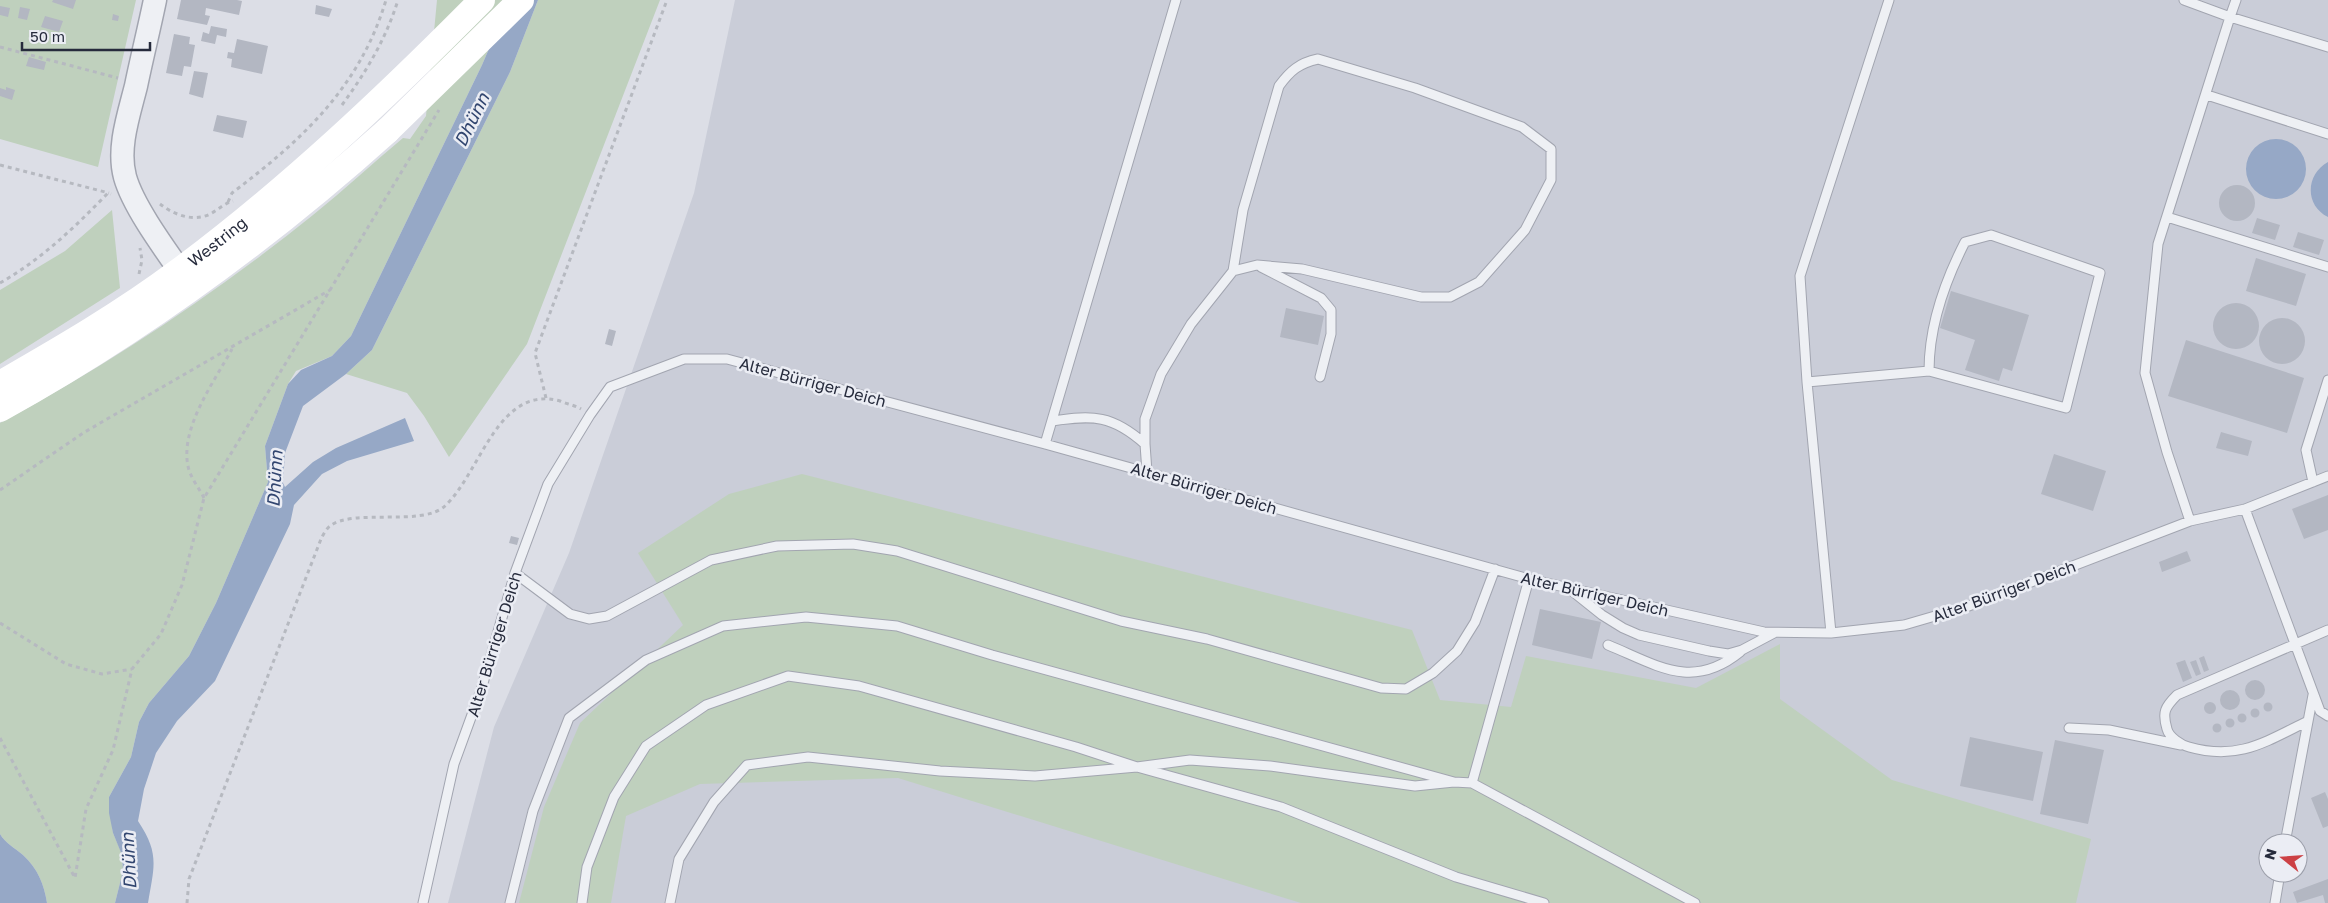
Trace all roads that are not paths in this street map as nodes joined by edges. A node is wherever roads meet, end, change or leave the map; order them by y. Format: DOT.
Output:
graph roads {
  1 [pos="155,0"];
  2 [pos="482,0"];
  3 [pos="521,0"];
  4 [pos="1176,0"];
  5 [pos="1889,0"];
  6 [pos="2184,0"];
  7 [pos="2236,0"];
  8 [pos="2230,16"];
  9 [pos="2328,47"];
  10 [pos="2207,94"];
  11 [pos="2328,134"];
  12 [pos="2167,217"];
  13 [pos="1257,265"];
  14 [pos="2328,267"];
  15 [pos="1233,271"];
  16 [pos="186,279"];
  17 [pos="1929,371"];
  18 [pos="1320,377"];
  19 [pos="2328,380"];
  20 [pos="1807,382"];
  21 [pos="0,384"];
  22 [pos="0,409"];
  23 [pos="1052,421"];
  24 [pos="1045,444"];
  25 [pos="1145,444"];
  26 [pos="1147,472"];
  27 [pos="2328,476"];
  28 [pos="2313,482"];
  29 [pos="2245,509"];
  30 [pos="2190,521"];
  31 [pos="1495,570"];
  32 [pos="515,573"];
  33 [pos="1529,579"];
  34 [pos="1570,589"];
  35 [pos="2328,630"];
  36 [pos="1776,632"];
  37 [pos="1831,633"];
  38 [pos="2294,644"];
  39 [pos="1608,645"];
  40 [pos="1742,650"];
  41 [pos="2314,694"];
  42 [pos="2328,716"];
  43 [pos="2308,721"];
  44 [pos="2068,728"];
  45 [pos="2183,746"];
  46 [pos="1137,768"];
  47 [pos="1454,782"];
  48 [pos="1472,783"];
  49 [pos="2288,833"];
  50 [pos="2278,883"];
  51 [pos="423,903"];
  52 [pos="510,903"];
  53 [pos="582,903"];
  54 [pos="670,903"];
  55 [pos="1544,903"];
  56 [pos="1695,903"];
  57 [pos="2275,903"];
  1 -- 16 [label="street"];
  2 -- 16 [label="main road, Westring"];
  3 -- 16 [label="main road, bridge"];
  4 -- 23 [label="lane"];
  5 -- 20 [label="lane"];
  6 -- 8 [label="lane"];
  7 -- 8 [label="lane"];
  8 -- 9 [label="lane"];
  8 -- 10 [label="lane"];
  10 -- 11 [label="lane"];
  10 -- 12 [label="lane"];
  12 -- 14 [label="lane"];
  12 -- 30 [label="lane"];
  13 -- 15 [label="lane"];
  13 -- 15 [label="lane"];
  13 -- 18 [label="lane"];
  15 -- 25 [label="lane"];
  16 -- 21 [label="main road, Westring"];
  16 -- 22 [label="main road"];
  17 -- 17 [label="lane"];
  17 -- 20 [label="lane"];
  19 -- 28 [label="lane"];
  20 -- 37 [label="lane"];
  23 -- 24 [label="lane"];
  23 -- 25 [label="lane"];
  24 -- 26 [label="lane, Alter Bürriger Deich"];
  24 -- 32 [label="lane, Alter Bürriger Deich"];
  25 -- 26 [label="lane"];
  26 -- 31 [label="lane, Alter Bürriger Deich"];
  27 -- 28 [label="lane, Alter Bürriger Deich"];
  28 -- 29 [label="lane, Alter Bürriger Deich"];
  29 -- 30 [label="lane, Alter Bürriger Deich"];
  29 -- 38 [label="lane"];
  30 -- 37 [label="lane, Alter Bürriger Deich"];
  31 -- 32 [label="lane"];
  31 -- 33 [label="lane, Alter Bürriger Deich"];
  32 -- 51 [label="lane, Alter Bürriger Deich"];
  33 -- 34 [label="lane, Alter Bürriger Deich"];
  33 -- 48 [label="lane"];
  34 -- 36 [label="lane, Alter Bürriger Deich"];
  34 -- 40 [label="lane"];
  35 -- 38 [label="lane"];
  36 -- 37 [label="lane, Alter Bürriger Deich"];
  36 -- 40 [label="lane"];
  38 -- 41 [label="lane"];
  38 -- 45 [label="lane"];
  39 -- 40 [label="lane"];
  41 -- 42 [label="lane"];
  41 -- 43 [label="lane"];
  43 -- 45 [label="lane"];
  43 -- 49 [label="lane"];
  44 -- 45 [label="lane"];
  46 -- 47 [label="lane"];
  46 -- 53 [label="lane"];
  46 -- 54 [label="lane"];
  46 -- 55 [label="lane"];
  47 -- 48 [label="lane"];
  47 -- 52 [label="lane"];
  48 -- 56 [label="lane"];
  50 -- 57 [label="lane"];
}
